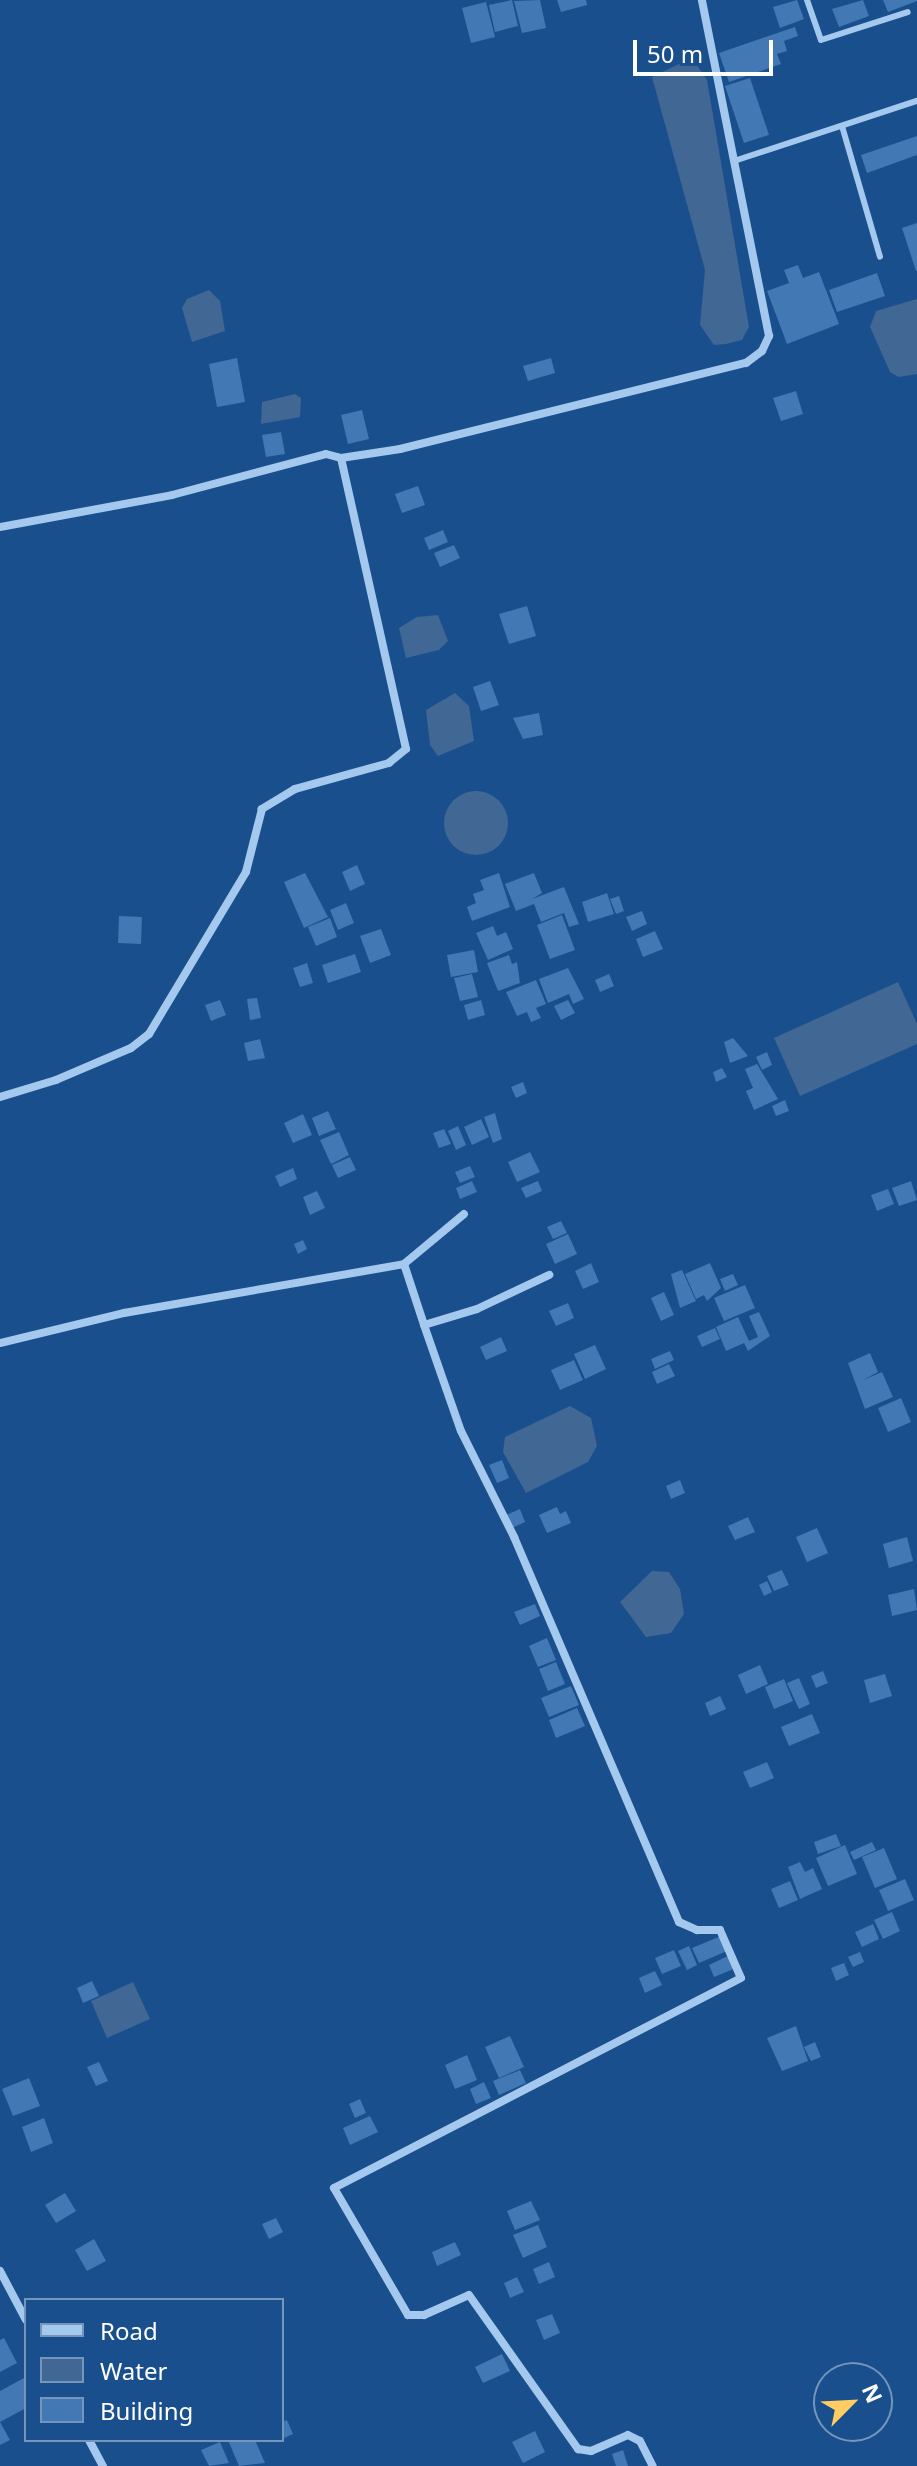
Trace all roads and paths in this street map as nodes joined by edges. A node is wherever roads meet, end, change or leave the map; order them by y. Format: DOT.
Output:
graph roads {
  1 [pos="702,0"];
  2 [pos="807,0"];
  3 [pos="908,12"];
  4 [pos="917,101"];
  5 [pos="842,126"];
  6 [pos="734,161"];
  7 [pos="880,257"];
  8 [pos="341,458"];
  9 [pos="0,527"];
  10 [pos="0,1097"];
  11 [pos="464,1214"];
  12 [pos="404,1264"];
  13 [pos="549,1275"];
  14 [pos="424,1325"];
  15 [pos="0,1343"];
  16 [pos="0,2271"];
  17 [pos="24,2316"];
  18 [pos="90,2442"];
  19 [pos="103,2466"];
  20 [pos="653,2466"];
  1 -- 6 [label="street"];
  2 -- 3 [label="lane"];
  4 -- 5 [label="lane"];
  5 -- 6 [label="lane"];
  5 -- 7 [label="lane"];
  6 -- 8 [label="street"];
  8 -- 9 [label="street"];
  8 -- 10 [label="street"];
  11 -- 12 [label="street"];
  12 -- 14 [label="street"];
  12 -- 15 [label="street"];
  13 -- 14 [label="street"];
  14 -- 20 [label="street"];
  16 -- 17 [label="street"];
  18 -- 19 [label="street"];
}
